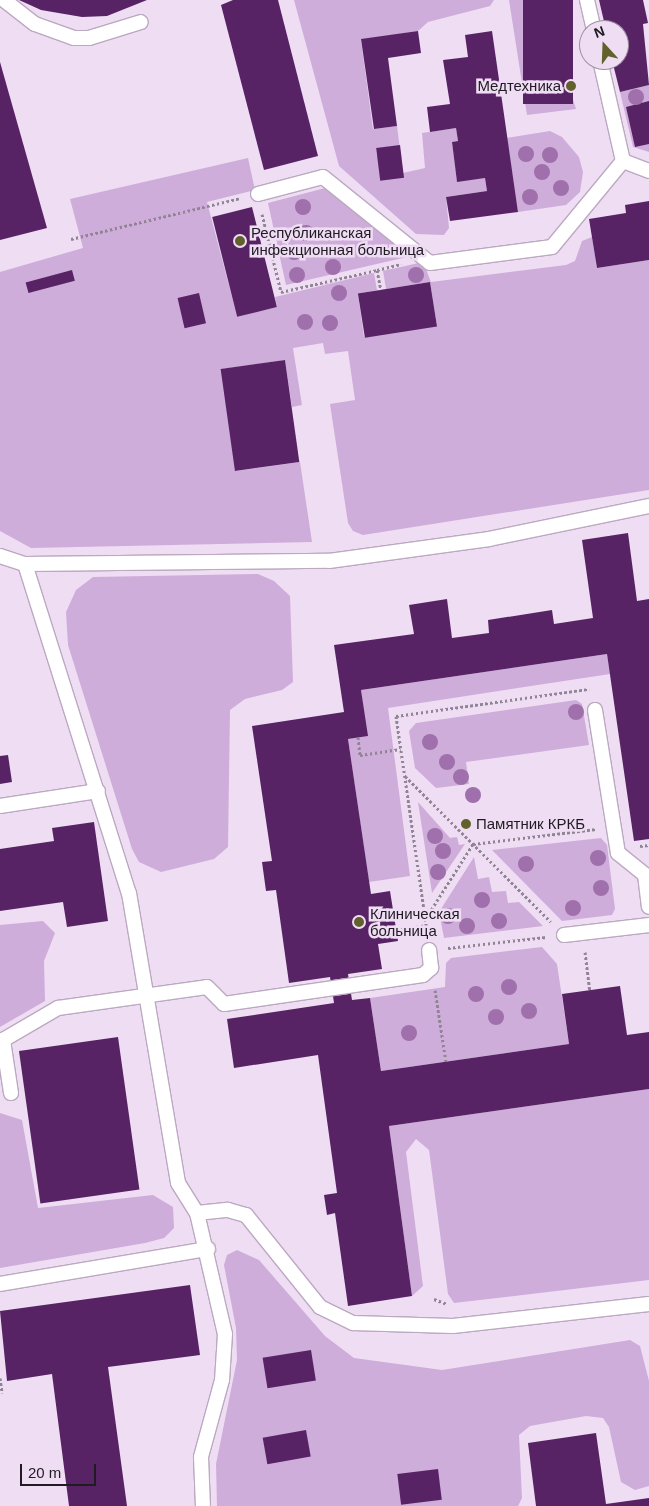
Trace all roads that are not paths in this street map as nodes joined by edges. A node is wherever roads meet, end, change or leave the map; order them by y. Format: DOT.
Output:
graph roads {
  1 [pos="4,0"];
  2 [pos="587,0"];
  3 [pos="592,20"];
  4 [pos="141,22"];
  5 [pos="602,70"];
  6 [pos="624,161"];
  7 [pos="649,171"];
  8 [pos="258,194"];
  9 [pos="649,506"];
  10 [pos="0,556"];
  11 [pos="25,564"];
  12 [pos="595,710"];
  13 [pos="98,791"];
  14 [pos="0,806"];
  15 [pos="649,906"];
  16 [pos="649,925"];
  17 [pos="564,934"];
  18 [pos="429,950"];
  19 [pos="145,996"];
  20 [pos="11,1093"];
  21 [pos="197,1213"];
  22 [pos="208,1249"];
  23 [pos="0,1284"];
  24 [pos="649,1304"];
  25 [pos="203,1506"];
  1 -- 4 [label="lane"];
  2 -- 3 [label="lane"];
  5 -- 6 [label="lane"];
  6 -- 7 [label="lane"];
  6 -- 8 [label="lane"];
  9 -- 11 [label="lane"];
  10 -- 11 [label="lane"];
  11 -- 13 [label="lane"];
  12 -- 15 [label="lane"];
  13 -- 14 [label="lane"];
  13 -- 19 [label="lane"];
  16 -- 17 [label="lane"];
  18 -- 19 [label="lane"];
  19 -- 20 [label="lane"];
  19 -- 21 [label="lane"];
  21 -- 22 [label="lane"];
  21 -- 24 [label="lane"];
  22 -- 23 [label="lane"];
  22 -- 25 [label="lane"];
}
